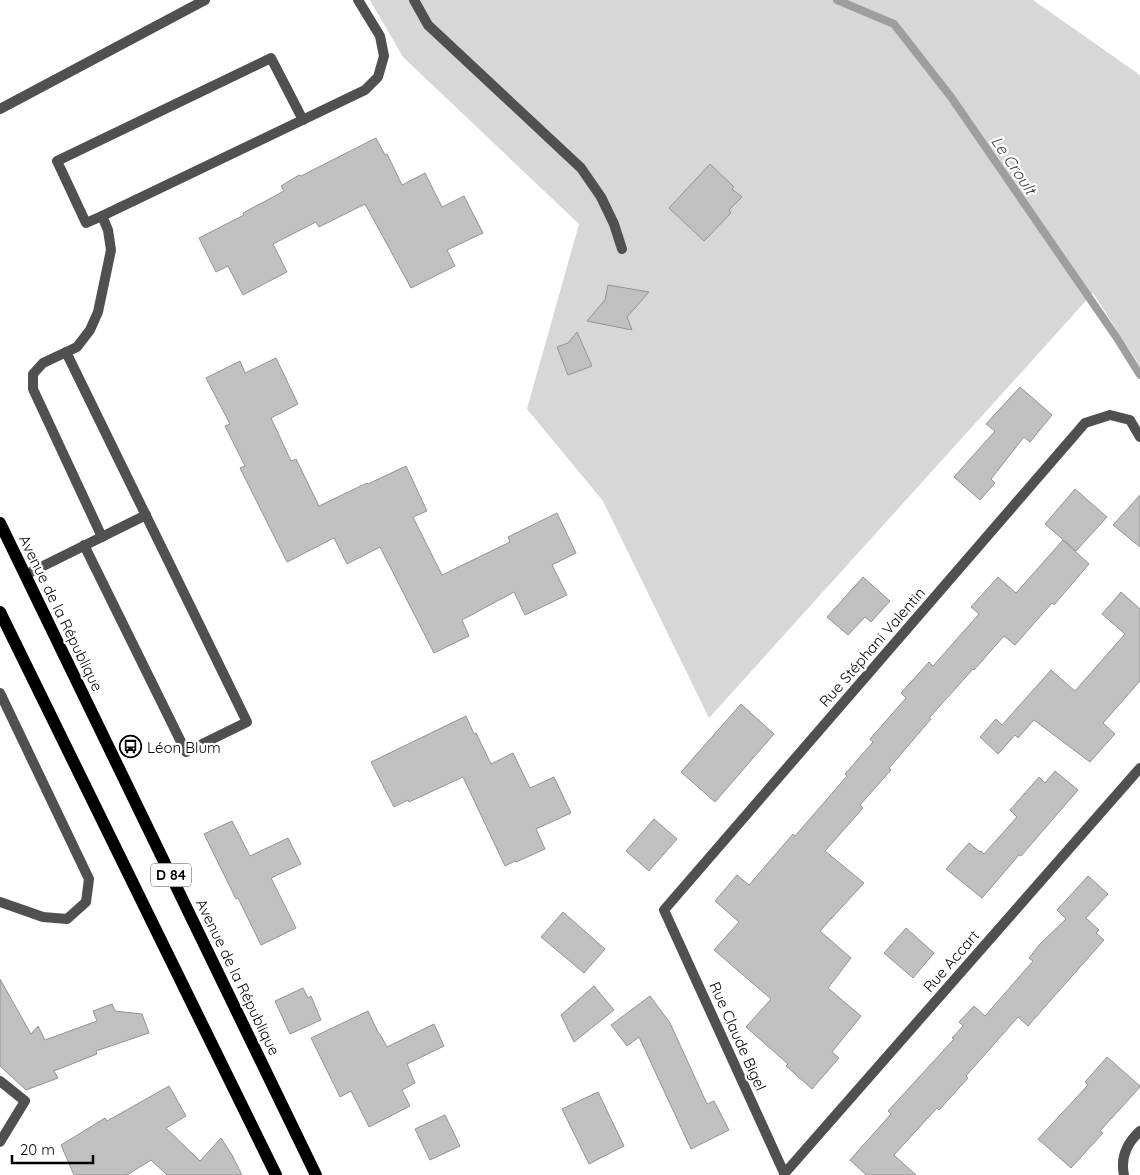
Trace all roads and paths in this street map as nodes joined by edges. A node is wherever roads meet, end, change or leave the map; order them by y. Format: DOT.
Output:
graph roads {
  1 [pos="205,0"];
  2 [pos="358,0"];
  3 [pos="414,0"];
  4 [pos="0,109"];
  5 [pos="303,120"];
  6 [pos="102,216"];
  7 [pos="622,249"];
  8 [pos="66,352"];
  9 [pos="1140,437"];
  10 [pos="146,515"];
  11 [pos="0,523"];
  12 [pos="102,537"];
  13 [pos="84,545"];
  14 [pos="25,575"];
  15 [pos="0,612"];
  16 [pos="0,693"];
  17 [pos="1140,768"];
  18 [pos="0,902"];
  19 [pos="664,910"];
  20 [pos="0,1081"];
  21 [pos="1140,1131"];
  22 [pos="0,1142"];
  23 [pos="785,1174"];
  24 [pos="276,1175"];
  25 [pos="316,1175"];
  26 [pos="1124,1175"];
  1 -- 4 [label="street"];
  2 -- 5 [label="street"];
  3 -- 7 [label="street"];
  5 -- 6 [label="street"];
  5 -- 6 [label="street"];
  6 -- 8 [label="street"];
  8 -- 10 [label="street"];
  8 -- 12 [label="street"];
  9 -- 19 [label="street, Rue Stéphani Valentin"];
  10 -- 12 [label="street"];
  10 -- 13 [label="street"];
  11 -- 14 [label="main road, Avenue de la République / D 84"];
  12 -- 13 [label="street"];
  13 -- 14 [label="street"];
  14 -- 25 [label="main road, Avenue de la République / D 84"];
  15 -- 24 [label="main road, D 84"];
  16 -- 18 [label="street"];
  17 -- 23 [label="street, Rue Accart"];
  19 -- 23 [label="street, Rue Claude Bigel"];
  20 -- 22 [label="street"];
  21 -- 26 [label="street"];
}
